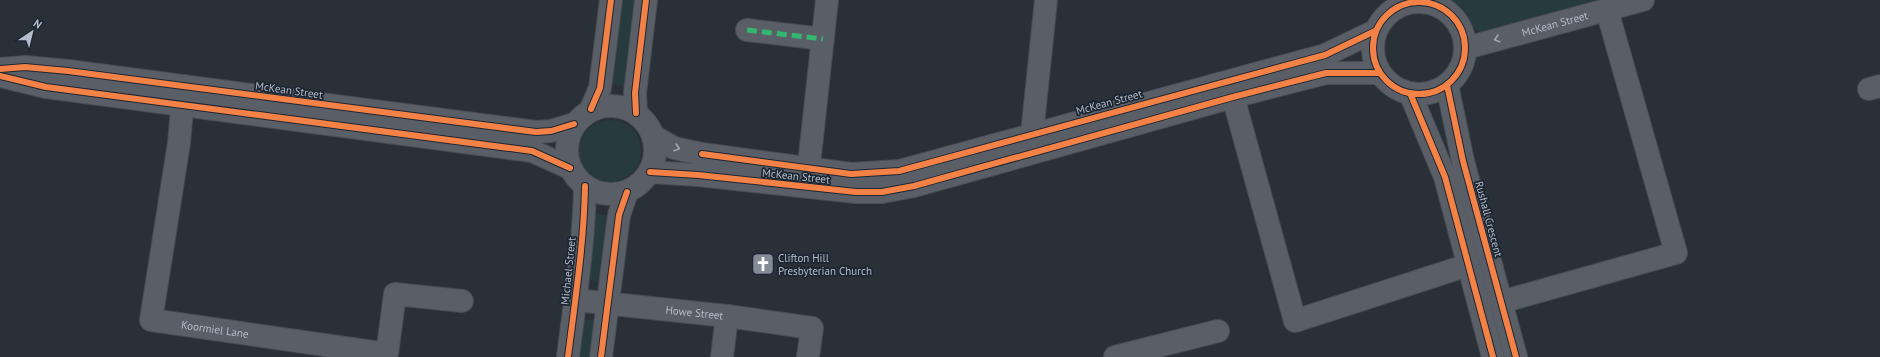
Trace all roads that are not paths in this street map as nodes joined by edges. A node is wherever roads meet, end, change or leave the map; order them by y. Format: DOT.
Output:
graph roads {
  1 [pos="611,0"];
  2 [pos="646,0"];
  3 [pos="827,0"];
  4 [pos="1046,0"];
  5 [pos="1643,0"];
  6 [pos="1398,3"];
  7 [pos="1440,4"];
  8 [pos="1607,10"];
  9 [pos="747,30"];
  10 [pos="1375,31"];
  11 [pos="823,39"];
  12 [pos="1466,48"];
  13 [pos="0,69"];
  14 [pos="1380,73"];
  15 [pos="0,76"];
  16 [pos="66,81"];
  17 [pos="1447,85"];
  18 [pos="1231,89"];
  19 [pos="1410,93"];
  20 [pos="183,95"];
  21 [pos="591,109"];
  22 [pos="636,113"];
  23 [pos="574,124"];
  24 [pos="428,128"];
  25 [pos="653,136"];
  26 [pos="1032,143"];
  27 [pos="721,167"];
  28 [pos="570,168"];
  29 [pos="650,172"];
  30 [pos="808,177"];
  31 [pos="585,186"];
  32 [pos="627,192"];
  33 [pos="1468,265"];
  34 [pos="575,300"];
  35 [pos="462,301"];
  36 [pos="1501,302"];
  37 [pos="608,304"];
  38 [pos="727,316"];
  39 [pos="1218,331"];
  40 [pos="1139,354"];
  41 [pos="387,355"];
  42 [pos="568,357"];
  43 [pos="601,357"];
  44 [pos="722,357"];
  45 [pos="808,357"];
  46 [pos="1115,357"];
  47 [pos="1493,357"];
  48 [pos="1516,357"];
  1 -- 21 [label="street"];
  2 -- 22 [label="street"];
  3 -- 11 [label="street"];
  4 -- 26 [label="street"];
  5 -- 8 [label="street, McKean Street"];
  6 -- 7 [label="street"];
  6 -- 10 [label="street"];
  7 -- 12 [label="street"];
  8 -- 12 [label="street, McKean Street, one-way"];
  8 -- 36 [label="street"];
  9 -- 11 [label="street"];
  10 -- 14 [label="street"];
  10 -- 18 [label="street, McKean Street"];
  11 -- 30 [label="street"];
  12 -- 17 [label="street"];
  13 -- 16 [label="street"];
  14 -- 18 [label="street, McKean Street"];
  14 -- 19 [label="street"];
  15 -- 16 [label="street"];
  16 -- 20 [label="street"];
  17 -- 19 [label="street"];
  17 -- 36 [label="street, Rushall Crescent"];
  18 -- 26 [label="street, McKean Street"];
  18 -- 33 [label="street"];
  19 -- 33 [label="street"];
  20 -- 24 [label="street"];
  20 -- 41 [label="street, Koormiel Lane"];
  21 -- 22 [label="street"];
  21 -- 23 [label="street"];
  22 -- 25 [label="street"];
  23 -- 24 [label="street"];
  23 -- 28 [label="street"];
  24 -- 28 [label="street"];
  25 -- 27 [label="street, McKean Street, one-way"];
  25 -- 29 [label="street"];
  26 -- 30 [label="street, McKean Street"];
  27 -- 29 [label="street, McKean Street"];
  27 -- 30 [label="street, McKean Street"];
  28 -- 31 [label="street"];
  29 -- 32 [label="street"];
  31 -- 32 [label="street"];
  31 -- 34 [label="street, Michael Street"];
  32 -- 37 [label="street"];
  33 -- 47 [label="street"];
  34 -- 37 [label="street, Howe Street"];
  34 -- 42 [label="street, Michael Street"];
  35 -- 41 [label="street, Koormiel Lane"];
  36 -- 48 [label="street, Rushall Crescent"];
  37 -- 38 [label="street, Howe Street"];
  37 -- 43 [label="street"];
  38 -- 44 [label="street"];
  38 -- 45 [label="street, Howe Street"];
  39 -- 40 [label="street"];
  40 -- 46 [label="street"];
}
